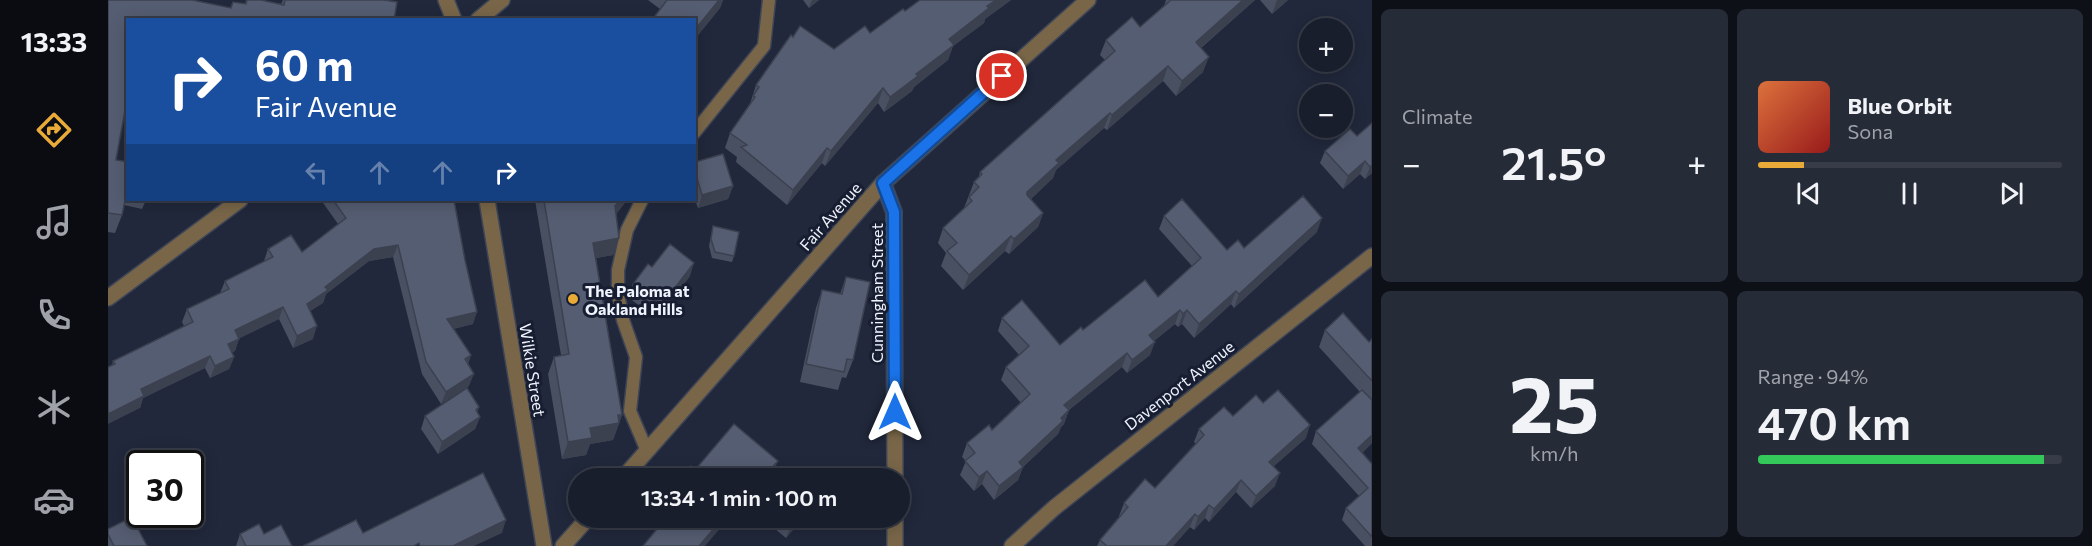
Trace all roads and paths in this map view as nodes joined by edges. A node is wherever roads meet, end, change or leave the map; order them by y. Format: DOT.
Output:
graph roads {
  1 [pos="446,0"];
  2 [pos="501,0"];
  3 [pos="769,0"];
  4 [pos="1088,0"];
  5 [pos="453,18"];
  6 [pos="480,18"];
  7 [pos="696,131"];
  8 [pos="883,183"];
  9 [pos="239,201"];
  10 [pos="487,201"];
  11 [pos="642,201"];
  12 [pos="1372,256"];
  13 [pos="108,298"];
  14 [pos="647,451"];
  15 [pos="632,468"];
  16 [pos="895,468"];
  17 [pos="579,528"];
  18 [pos="895,528"];
  19 [pos="544,546"];
  20 [pos="563,546"];
  21 [pos="895,546"];
  22 [pos="1012,546"];
  1 -- 5 [label="street"];
  2 -- 6 [label="street"];
  3 -- 7 [label="lane"];
  4 -- 8 [label="street, Fair Avenue"];
  8 -- 14 [label="street, Fair Avenue"];
  8 -- 16 [label="street, Cunningham Street"];
  9 -- 13 [label="street"];
  10 -- 19 [label="street, Wilkie Street"];
  11 -- 14 [label="lane"];
  12 -- 22 [label="street, Davenport Avenue"];
  14 -- 15 [label="street, Fair Avenue"];
  17 -- 20 [label="street"];
  18 -- 21 [label="street"];
}
